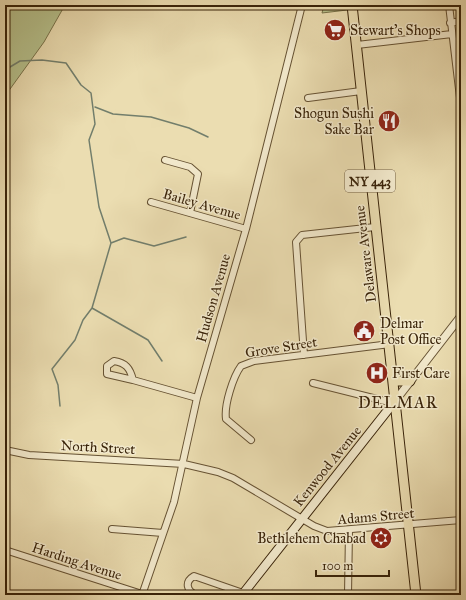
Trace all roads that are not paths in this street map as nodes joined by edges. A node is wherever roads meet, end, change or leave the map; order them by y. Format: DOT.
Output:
graph roads {
  1 [pos="302,5"];
  2 [pos="352,5"];
  3 [pos="449,5"];
  4 [pos="461,21"];
  5 [pos="450,23"];
  6 [pos="452,34"];
  7 [pos="357,45"];
  8 [pos="362,91"];
  9 [pos="308,98"];
  10 [pos="461,106"];
  11 [pos="165,160"];
  12 [pos="151,202"];
  13 [pos="190,212"];
  14 [pos="375,227"];
  15 [pos="246,229"];
  16 [pos="461,316"];
  17 [pos="390,344"];
  18 [pos="304,355"];
  19 [pos="392,375"];
  20 [pos="133,380"];
  21 [pos="410,381"];
  22 [pos="313,383"];
  23 [pos="197,398"];
  24 [pos="396,401"];
  25 [pos="251,440"];
  26 [pos="5,450"];
  27 [pos="186,465"];
  28 [pos="301,519"];
  29 [pos="461,520"];
  30 [pos="408,525"];
  31 [pos="112,529"];
  32 [pos="349,530"];
  33 [pos="163,533"];
  34 [pos="5,550"];
  35 [pos="142,594"];
  36 [pos="242,594"];
  37 [pos="196,595"];
  38 [pos="348,595"];
  39 [pos="416,595"];
  1 -- 15 [label="street, Hudson Avenue"];
  2 -- 7 [label="main road, Delaware Avenue / NY 443"];
  3 -- 5 [label="street"];
  4 -- 5 [label="street"];
  5 -- 6 [label="street"];
  6 -- 7 [label="street"];
  6 -- 10 [label="street"];
  7 -- 8 [label="main road, Delaware Avenue / NY 443"];
  8 -- 9 [label="street"];
  8 -- 14 [label="main road, Delaware Avenue / NY 443"];
  11 -- 13 [label="street"];
  12 -- 13 [label="street, Bailey Avenue"];
  13 -- 15 [label="street, Bailey Avenue"];
  14 -- 17 [label="main road, Delaware Avenue / NY 443"];
  14 -- 18 [label="street"];
  15 -- 23 [label="street, Hudson Avenue"];
  16 -- 21 [label="street, Kenwood Avenue"];
  17 -- 18 [label="street, Grove Street"];
  17 -- 19 [label="main road, Delaware Avenue / NY 443"];
  18 -- 25 [label="street, Grove Street"];
  19 -- 21 [label="main road"];
  19 -- 24 [label="main road, Delaware Avenue / NY 443"];
  20 -- 23 [label="street"];
  21 -- 24 [label="street, Kenwood Avenue"];
  22 -- 24 [label="street"];
  23 -- 27 [label="street, Hudson Avenue"];
  24 -- 28 [label="main road, Kenwood Avenue"];
  24 -- 30 [label="main road, Delaware Avenue / NY 443"];
  26 -- 27 [label="street, North Street"];
  27 -- 28 [label="street, Adams Street"];
  27 -- 33 [label="street, Hudson Avenue"];
  28 -- 32 [label="street, Adams Street"];
  28 -- 36 [label="main road, Kenwood Avenue"];
  29 -- 30 [label="street, Adams Street"];
  30 -- 32 [label="street, Adams Street"];
  30 -- 39 [label="main road, Delaware Avenue / NY 443"];
  31 -- 33 [label="street"];
  32 -- 38 [label="street"];
  33 -- 35 [label="street, Hudson Avenue"];
  34 -- 35 [label="street, Harding Avenue"];
  36 -- 37 [label="street"];
}
